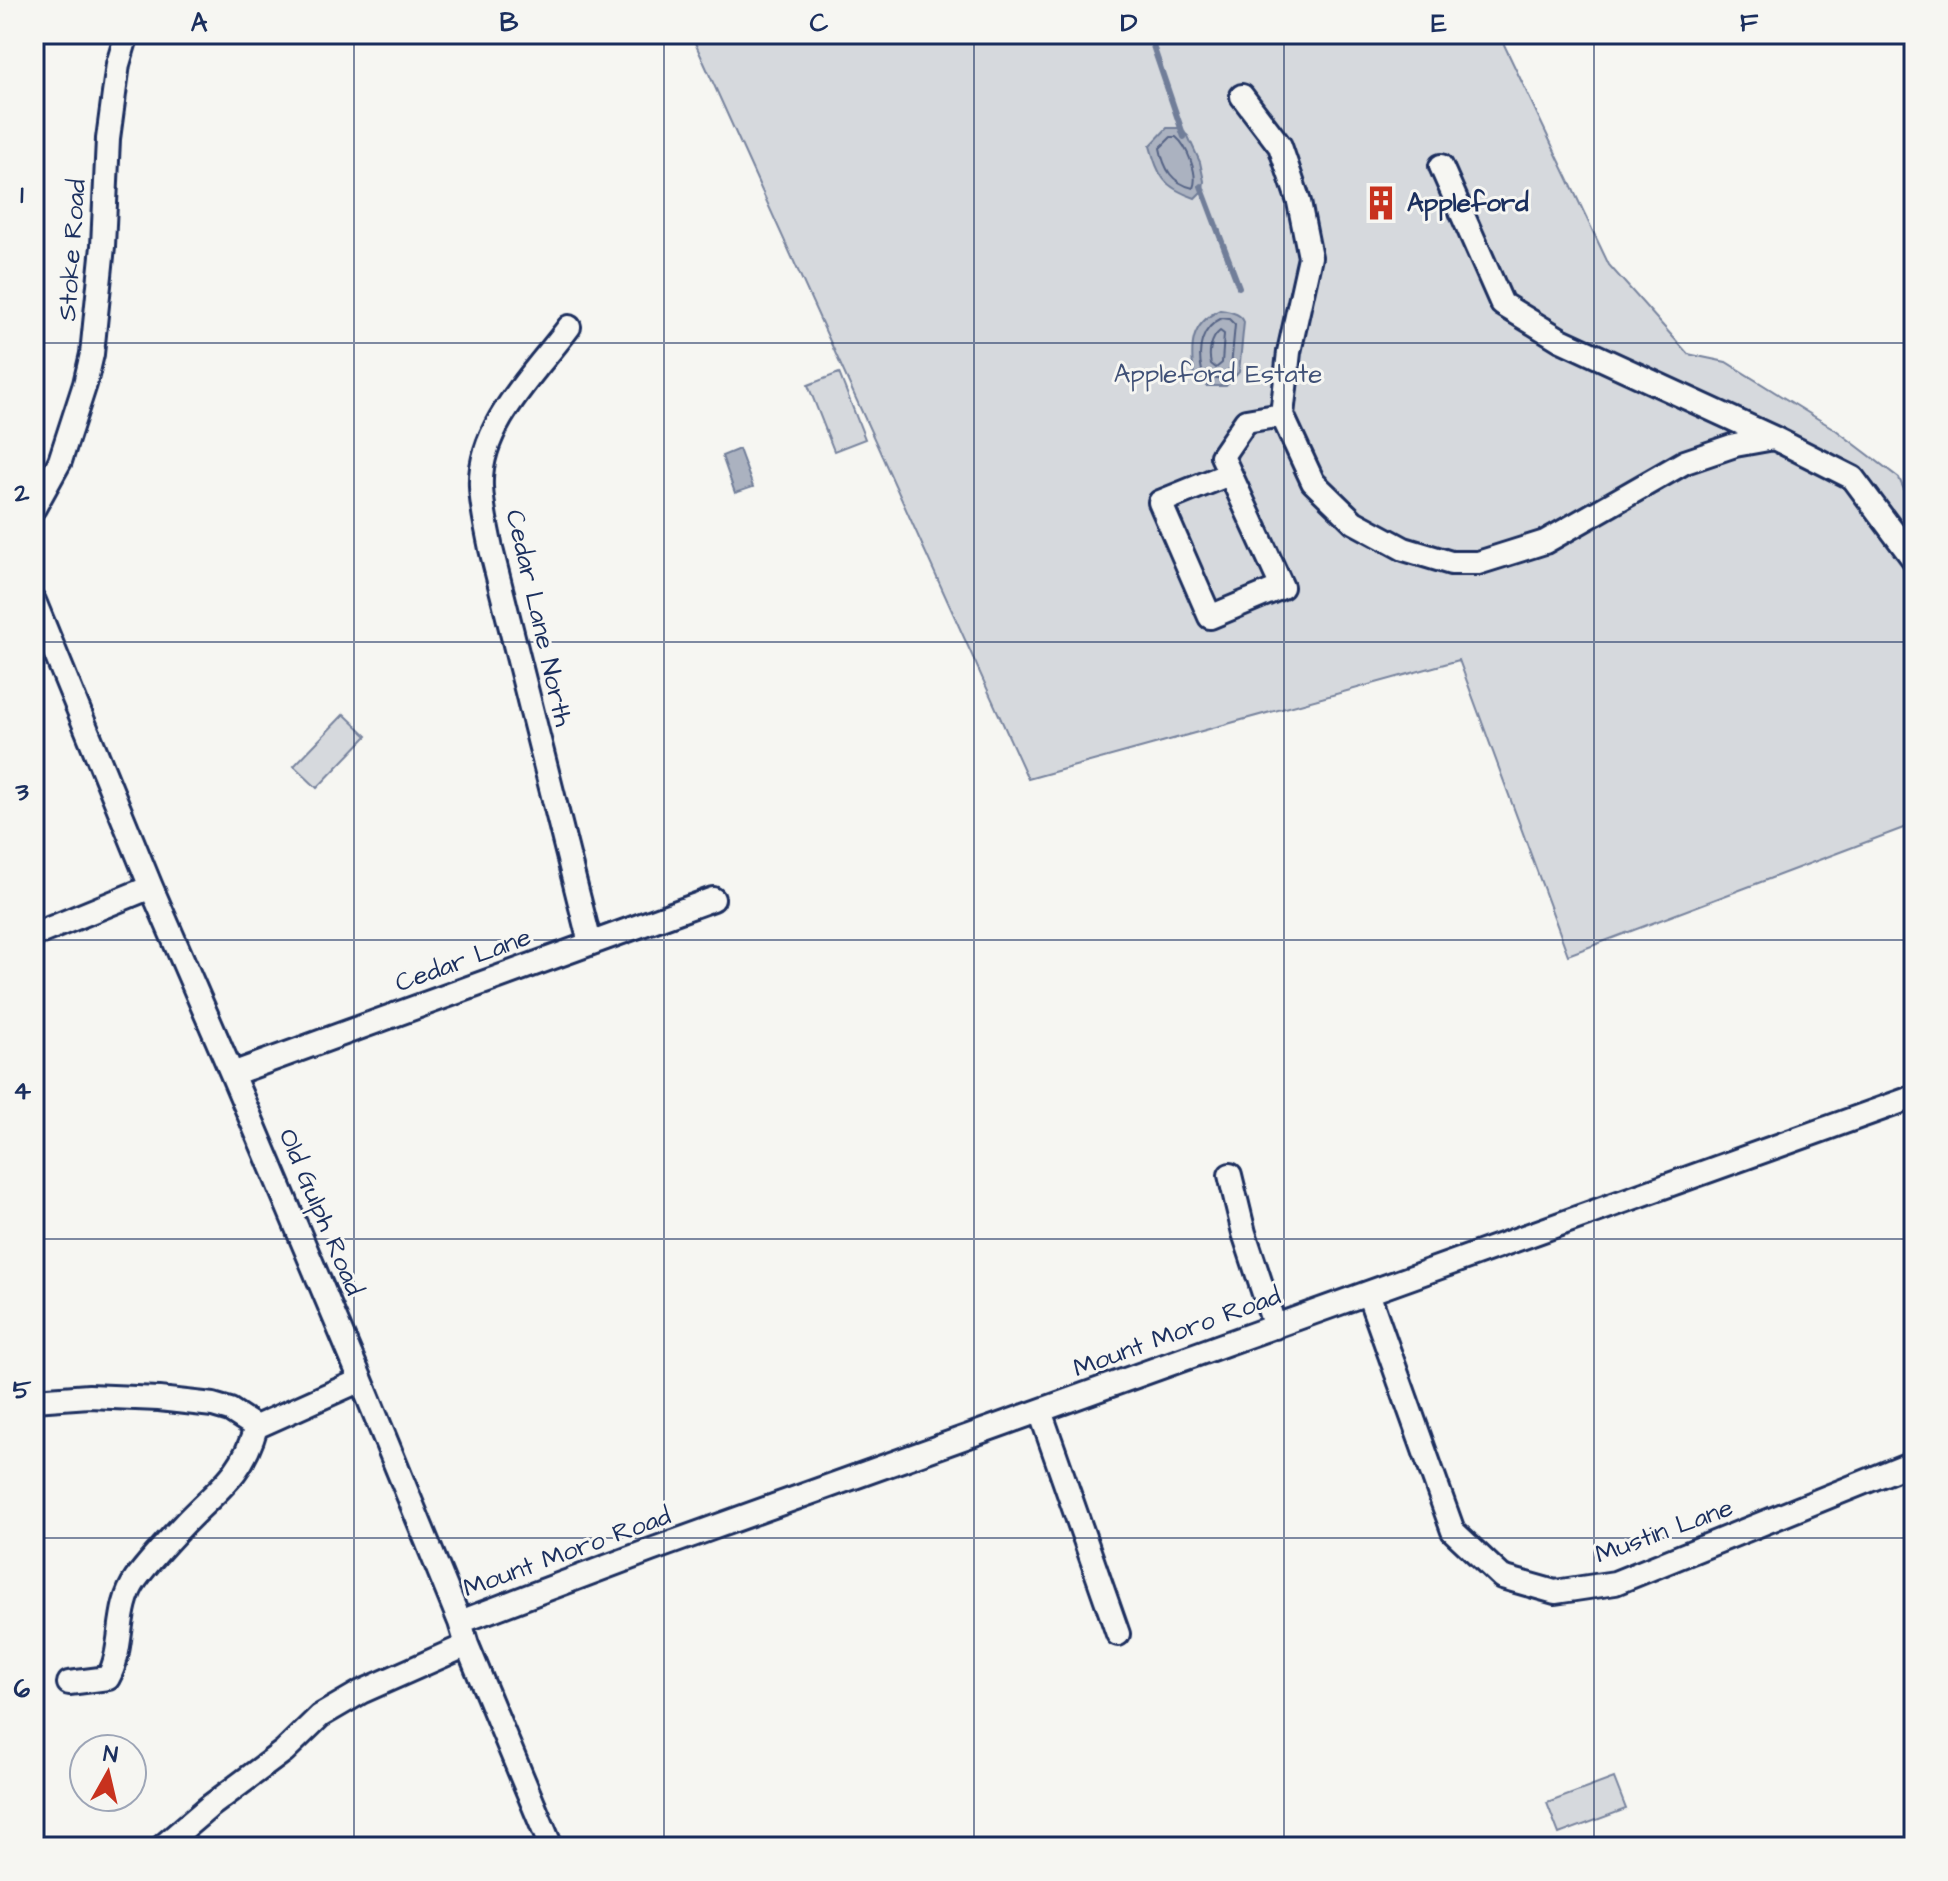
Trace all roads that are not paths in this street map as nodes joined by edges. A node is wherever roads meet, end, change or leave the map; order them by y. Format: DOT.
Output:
graph roads {
  1 [pos="127,34"];
  2 [pos="1242,96"];
  3 [pos="1441,166"];
  4 [pos="569,327"];
  5 [pos="1282,415"];
  6 [pos="1774,438"];
  7 [pos="1229,474"];
  8 [pos="34,508"];
  9 [pos="1914,560"];
  10 [pos="34,601"];
  11 [pos="151,887"];
  12 [pos="713,899"];
  13 [pos="34,935"];
  14 [pos="590,943"];
  15 [pos="232,1074"];
  16 [pos="1914,1097"];
  17 [pos="1230,1175"];
  18 [pos="1368,1293"];
  19 [pos="1275,1327"];
  20 [pos="361,1380"];
  21 [pos="34,1400"];
  22 [pos="1040,1411"];
  23 [pos="256,1427"];
  24 [pos="1914,1462"];
  25 [pos="460,1622"];
  26 [pos="1118,1634"];
  27 [pos="467,1645"];
  28 [pos="69,1683"];
  29 [pos="162,1847"];
  30 [pos="551,1847"];
  1 -- 8 [label="street, Stoke Road"];
  2 -- 5 [label="street"];
  3 -- 6 [label="street"];
  4 -- 14 [label="street, Cedar Lane North"];
  5 -- 6 [label="street"];
  5 -- 7 [label="street"];
  6 -- 9 [label="street"];
  7 -- 7 [label="street"];
  10 -- 11 [label="street, Old Gulph Road"];
  11 -- 13 [label="street"];
  11 -- 15 [label="street, Old Gulph Road"];
  12 -- 14 [label="street, Cedar Lane"];
  14 -- 15 [label="street, Cedar Lane"];
  15 -- 20 [label="street, Old Gulph Road"];
  16 -- 18 [label="street, Mount Moro Road"];
  17 -- 19 [label="street"];
  18 -- 19 [label="street, Mount Moro Road"];
  18 -- 24 [label="street, Mustin Lane"];
  19 -- 22 [label="street, Mount Moro Road"];
  20 -- 23 [label="street"];
  20 -- 25 [label="street, Old Gulph Road"];
  21 -- 23 [label="street"];
  22 -- 25 [label="street, Mount Moro Road"];
  22 -- 26 [label="street"];
  23 -- 28 [label="street"];
  25 -- 27 [label="street, Old Gulph Road"];
  27 -- 29 [label="street"];
  27 -- 30 [label="street, Old Gulph Road"];
}
